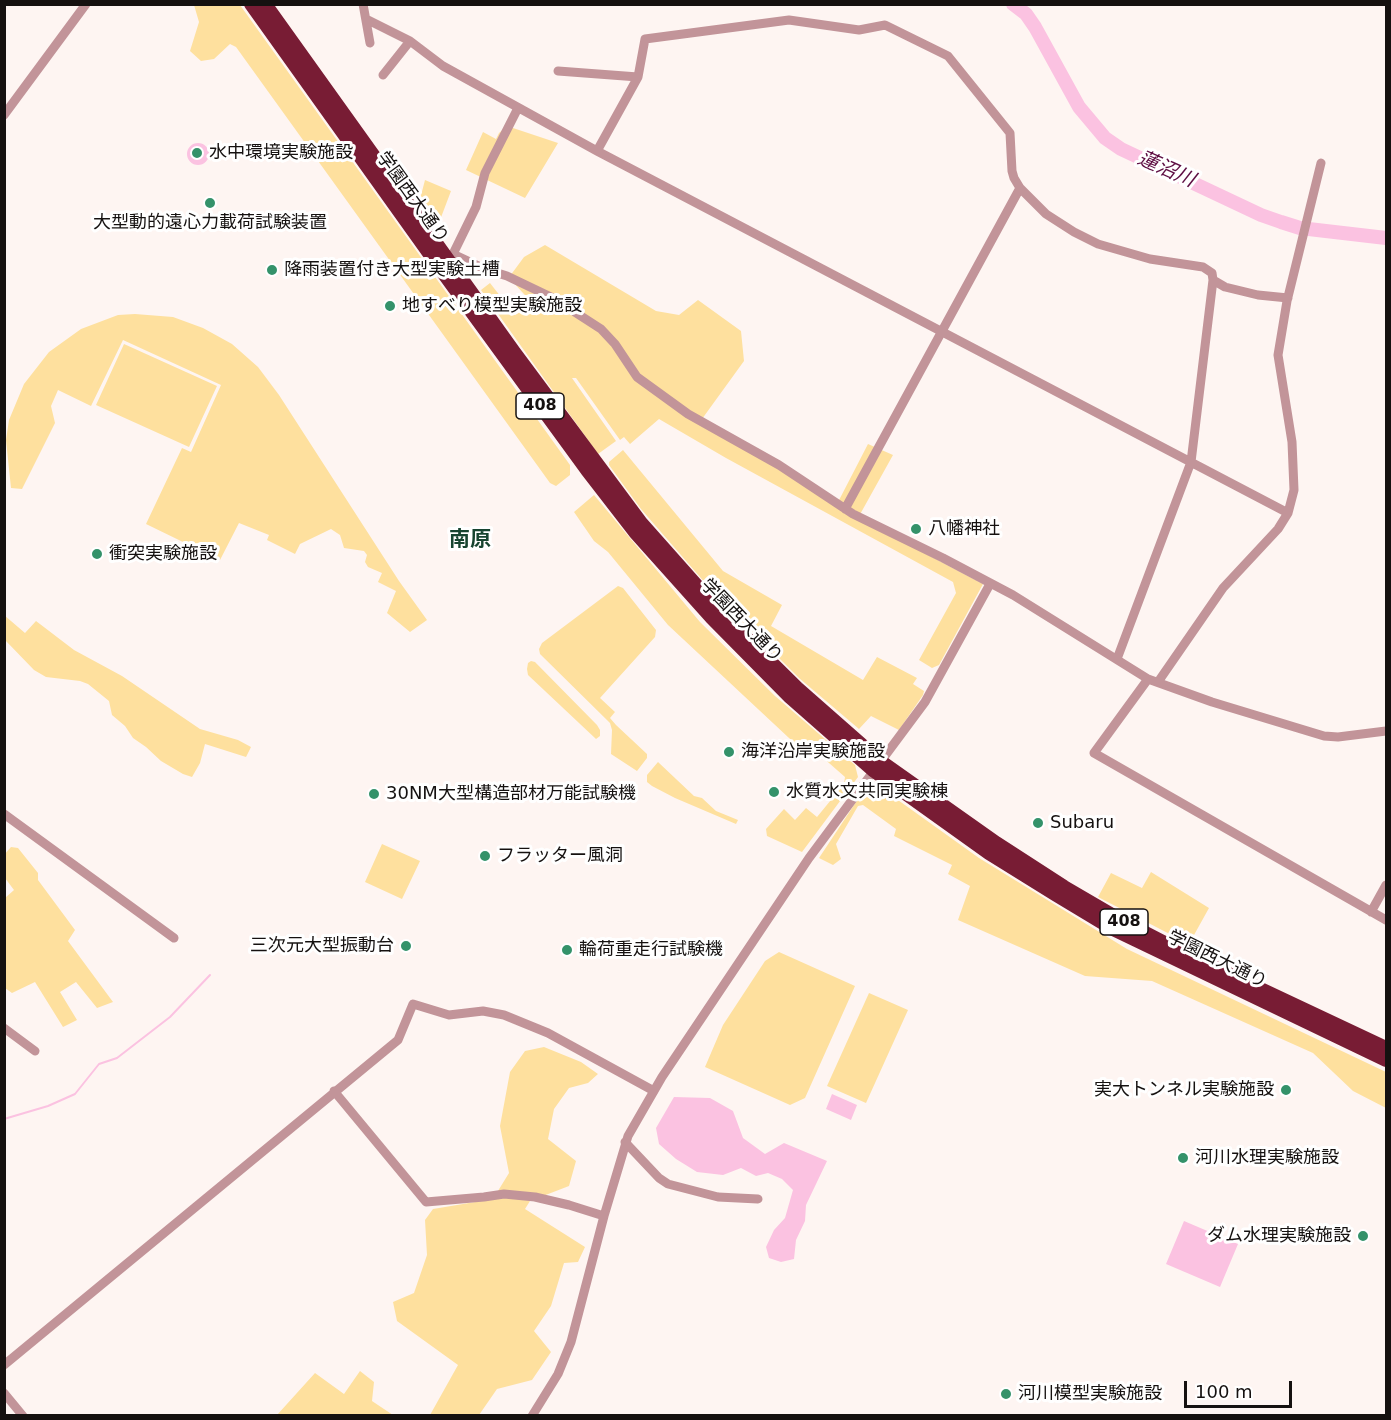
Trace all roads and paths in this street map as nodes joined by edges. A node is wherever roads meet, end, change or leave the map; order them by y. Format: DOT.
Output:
graph roads {
  1 [pos="86,4"];
  2 [pos="251,4"];
  3 [pos="265,4"];
  4 [pos="363,4"];
  5 [pos="366,19"];
  6 [pos="410,41"];
  7 [pos="370,43"];
  8 [pos="558,71"];
  9 [pos="383,75"];
  10 [pos="638,77"];
  11 [pos="518,108"];
  12 [pos="4,115"];
  13 [pos="597,151"];
  14 [pos="1321,163"];
  15 [pos="1020,188"];
  16 [pos="450,255"];
  17 [pos="1214,280"];
  18 [pos="1288,298"];
  19 [pos="943,331"];
  20 [pos="1191,462"];
  21 [pos="845,509"];
  22 [pos="1288,513"];
  23 [pos="990,584"];
  24 [pos="1117,659"];
  25 [pos="1148,679"];
  26 [pos="1158,682"];
  27 [pos="1386,731"];
  28 [pos="877,765"];
  29 [pos="4,814"];
  30 [pos="1386,885"];
  31 [pos="1058,889"];
  32 [pos="1371,912"];
  33 [pos="1386,920"];
  34 [pos="174,938"];
  35 [pos="4,1028"];
  36 [pos="1386,1048"];
  37 [pos="35,1051"];
  38 [pos="1386,1060"];
  39 [pos="334,1091"];
  40 [pos="654,1091"];
  41 [pos="625,1142"];
  42 [pos="758,1199"];
  43 [pos="604,1216"];
  44 [pos="4,1365"];
  45 [pos="4,1393"];
  46 [pos="23,1416"];
  47 [pos="532,1416"];
  1 -- 12 [label="street"];
  2 -- 28 [label="highway, 学園西大通り / 408"];
  3 -- 16 [label="highway, 学園西大通り / 408"];
  4 -- 5 [label="street"];
  5 -- 6 [label="street"];
  5 -- 7 [label="street"];
  6 -- 9 [label="street"];
  6 -- 11 [label="street"];
  8 -- 10 [label="street"];
  10 -- 13 [label="street"];
  10 -- 15 [label="street"];
  11 -- 13 [label="street"];
  11 -- 16 [label="street"];
  13 -- 19 [label="street"];
  14 -- 18 [label="street"];
  15 -- 17 [label="street"];
  15 -- 19 [label="street"];
  16 -- 21 [label="street"];
  16 -- 28 [label="highway, 学園西大通り / 408"];
  17 -- 18 [label="street"];
  17 -- 20 [label="street"];
  18 -- 22 [label="street"];
  19 -- 20 [label="street"];
  19 -- 21 [label="street"];
  20 -- 22 [label="street"];
  20 -- 24 [label="street"];
  21 -- 23 [label="street"];
  22 -- 26 [label="street"];
  23 -- 24 [label="street"];
  23 -- 28 [label="street"];
  24 -- 25 [label="street"];
  25 -- 26 [label="street"];
  25 -- 32 [label="street"];
  26 -- 27 [label="street"];
  28 -- 31 [label="highway, 学園西大通り / 408"];
  28 -- 40 [label="street"];
  29 -- 34 [label="street"];
  30 -- 32 [label="street"];
  31 -- 36 [label="highway, 学園西大通り / 408"];
  31 -- 38 [label="highway, 学園西大通り / 408"];
  32 -- 33 [label="street"];
  35 -- 37 [label="street"];
  39 -- 40 [label="street"];
  39 -- 43 [label="street"];
  39 -- 44 [label="street"];
  40 -- 41 [label="street"];
  41 -- 42 [label="street"];
  41 -- 43 [label="street"];
  43 -- 47 [label="street"];
  45 -- 46 [label="street"];
}
